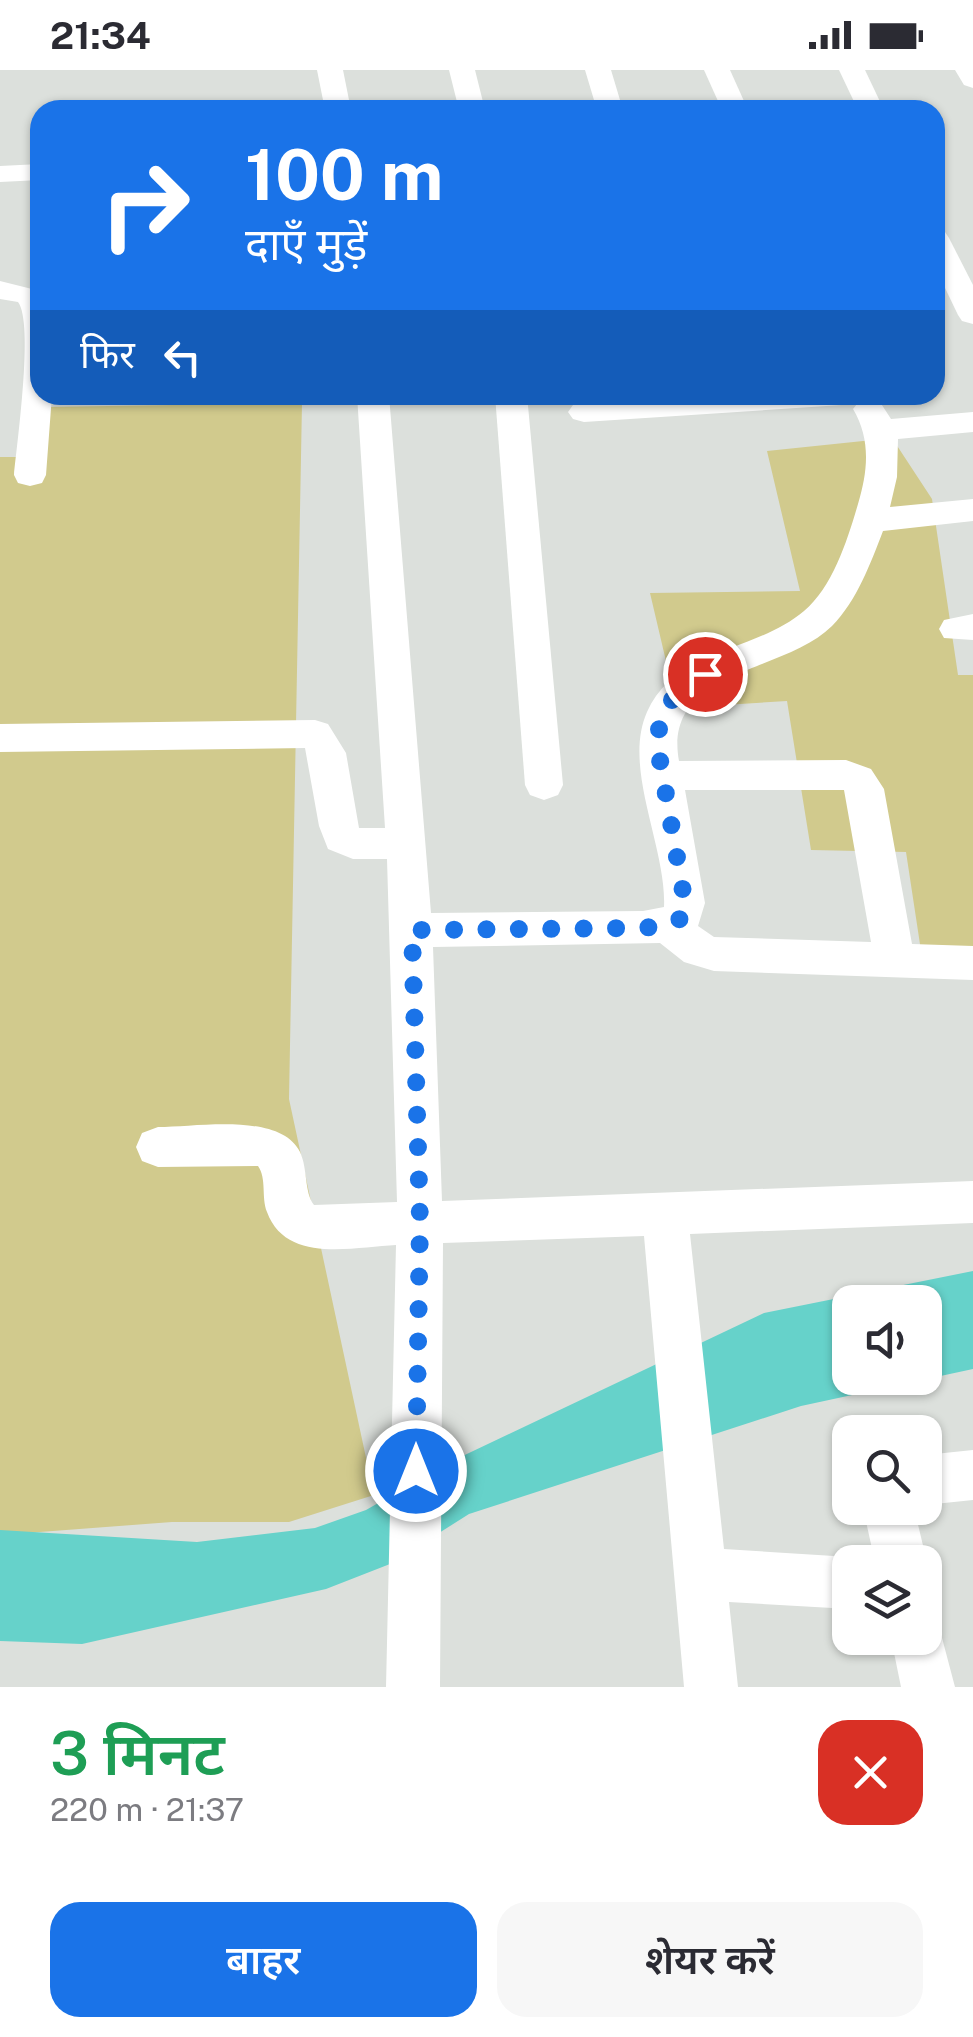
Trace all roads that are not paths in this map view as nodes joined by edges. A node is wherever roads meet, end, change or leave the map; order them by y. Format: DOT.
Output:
graph roads {
  1 [pos="330,70"];
  2 [pos="462,70"];
  3 [pos="598,70"];
  4 [pos="717,70"];
  5 [pos="852,70"];
  6 [pos="968,70"];
  7 [pos="973,80"];
  8 [pos="336,100"];
  9 [pos="470,100"];
  10 [pos="607,100"];
  11 [pos="730,100"];
  12 [pos="867,100"];
  13 [pos="30,172"];
  14 [pos="0,174"];
  15 [pos="945,258"];
  16 [pos="0,290"];
  17 [pos="30,298"];
  18 [pos="973,315"];
  19 [pos="36,405"];
  20 [pos="374,405"];
  21 [pos="512,405"];
  22 [pos="695,405"];
  23 [pos="866,405"];
  24 [pos="584,412"];
  25 [pos="973,422"];
  26 [pos="882,430"];
  27 [pos="30,475"];
  28 [pos="973,510"];
  29 [pos="868,521"];
  30 [pos="0,738"];
  31 [pos="663,776"];
  32 [pos="544,785"];
  33 [pos="405,843"];
  34 [pos="666,925"];
  35 [pos="412,930"];
  36 [pos="895,962"];
  37 [pos="973,963"];
  38 [pos="158,1147"];
  39 [pos="973,1202"];
  40 [pos="664,1212"];
  41 [pos="420,1221"];
  42 [pos="973,1475"];
  43 [pos="942,1478"];
  44 [pos="702,1574"];
  45 [pos="832,1582"];
  46 [pos="921,1655"];
  47 [pos="414,1687"];
  48 [pos="711,1687"];
  49 [pos="928,1687"];
  1 -- 8 [label="street"];
  2 -- 9 [label="street"];
  3 -- 10 [label="street"];
  4 -- 11 [label="street"];
  5 -- 12 [label="street"];
  6 -- 7 [label="street"];
  13 -- 14 [label="street"];
  15 -- 18 [label="street"];
  16 -- 17 [label="street"];
  19 -- 27 [label="street"];
  20 -- 33 [label="street"];
  21 -- 32 [label="street"];
  22 -- 24 [label="street"];
  23 -- 26 [label="street"];
  25 -- 26 [label="street"];
  26 -- 29 [label="street"];
  28 -- 29 [label="street"];
  29 -- 31 [label="street"];
  30 -- 33 [label="street"];
  31 -- 34 [label="street"];
  31 -- 36 [label="street"];
  33 -- 35 [label="street"];
  34 -- 35 [label="street"];
  34 -- 36 [label="street"];
  35 -- 41 [label="street"];
  36 -- 37 [label="street"];
  38 -- 41 [label="street"];
  39 -- 40 [label="street"];
  40 -- 41 [label="street"];
  40 -- 44 [label="street"];
  41 -- 47 [label="street"];
  42 -- 43 [label="street"];
  44 -- 45 [label="street"];
  44 -- 48 [label="street"];
  46 -- 49 [label="street"];
}
